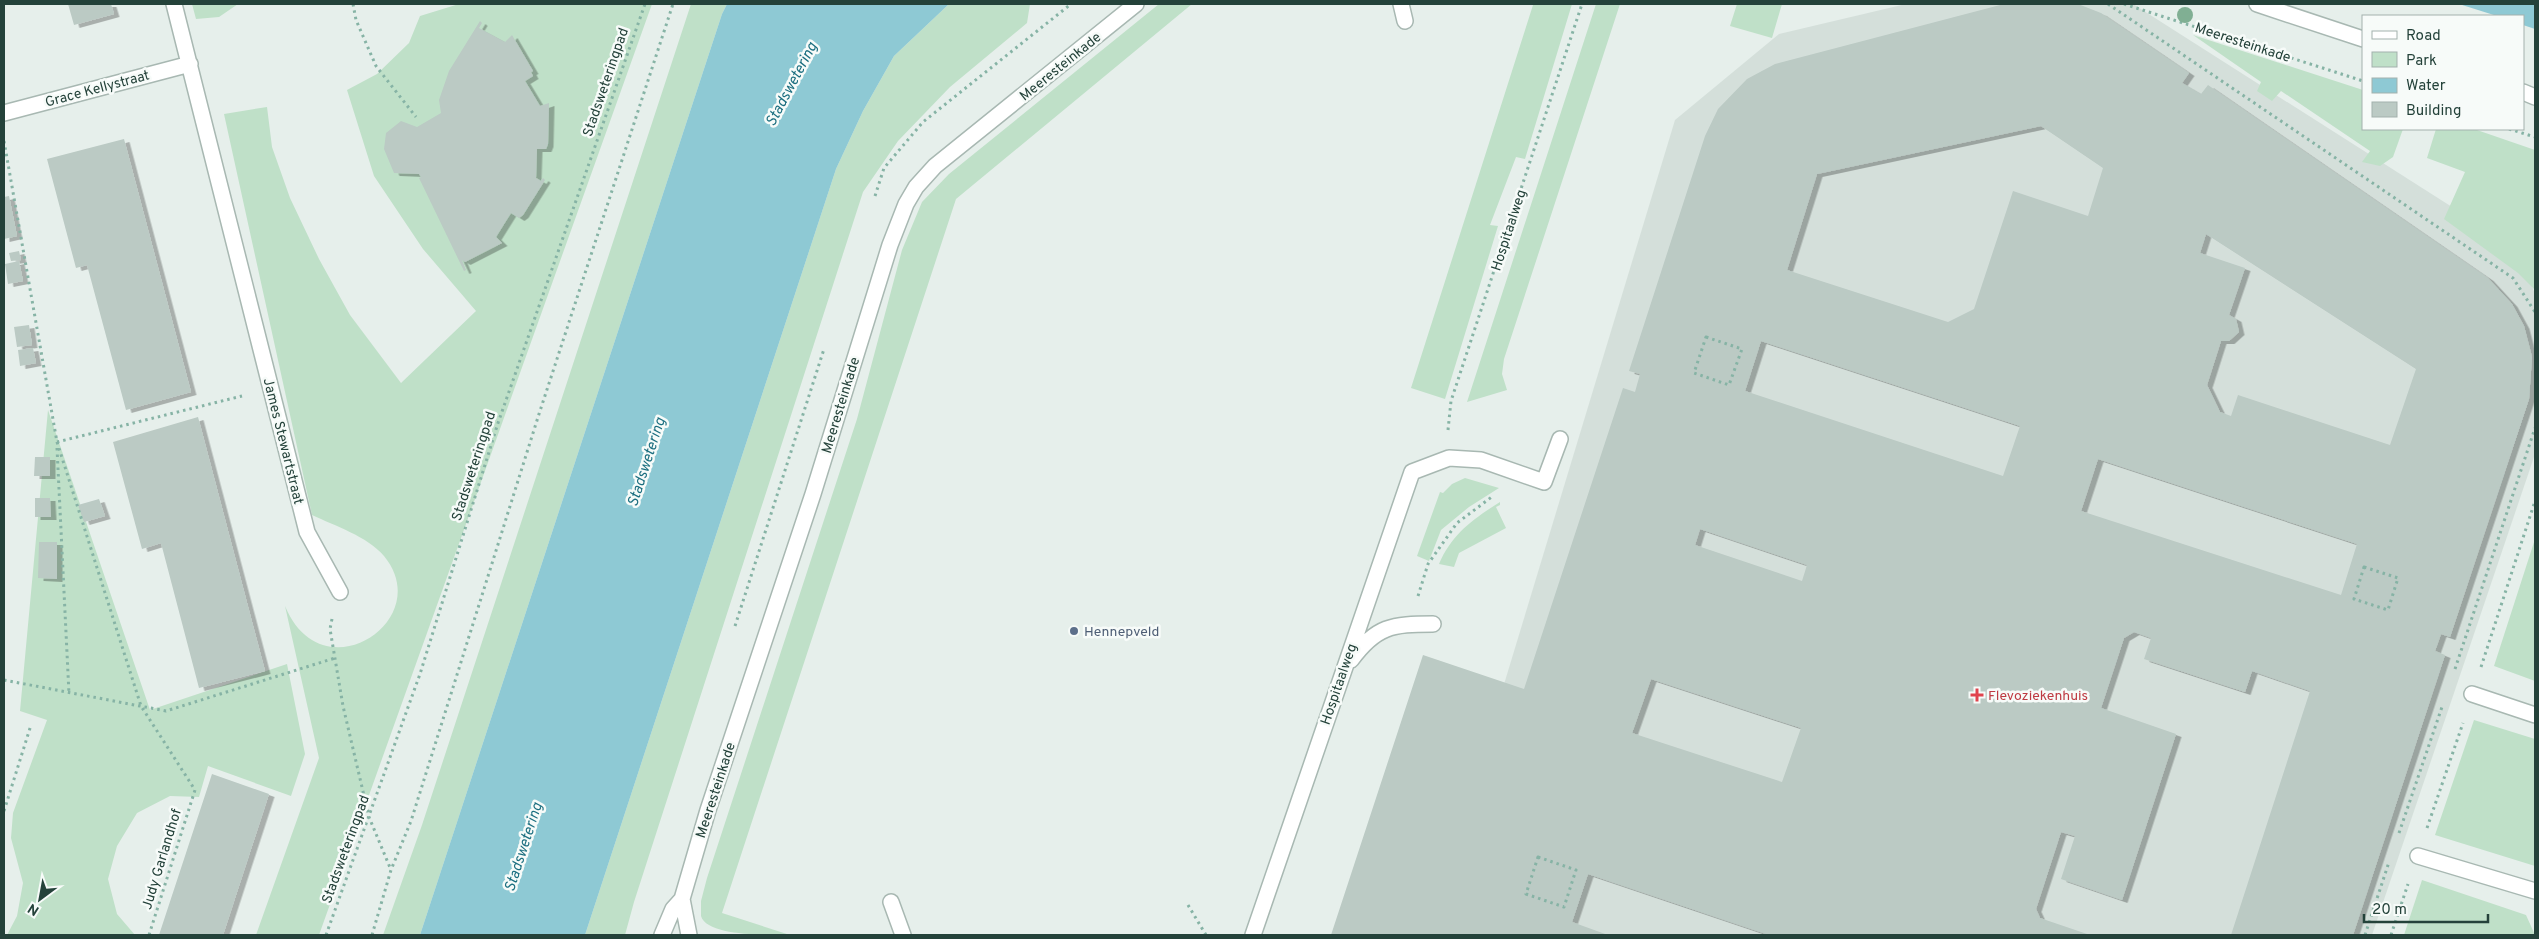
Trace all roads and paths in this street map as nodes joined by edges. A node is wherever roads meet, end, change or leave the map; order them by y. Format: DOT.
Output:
graph roads {
  1 [pos="174,4"];
  2 [pos="353,4"];
  3 [pos="645,4"];
  4 [pos="673,4"];
  5 [pos="1136,4"];
  6 [pos="1401,4"];
  7 [pos="1582,4"];
  8 [pos="2108,4"];
  9 [pos="2124,4"];
  10 [pos="2257,4"];
  11 [pos="1405,21"];
  12 [pos="2362,39"];
  13 [pos="190,64"];
  14 [pos="2362,81"];
  15 [pos="4,113"];
  16 [pos="416,117"];
  17 [pos="2512,130"];
  18 [pos="2535,137"];
  19 [pos="4,139"];
  20 [pos="2535,312"];
  21 [pos="1729,385"];
  22 [pos="272,388"];
  23 [pos="1560,439"];
  24 [pos="57,442"];
  25 [pos="1449,458"];
  26 [pos="1527,475"];
  27 [pos="340,592"];
  28 [pos="2388,610"];
  29 [pos="1410,624"];
  30 [pos="1433,624"];
  31 [pos="335,658"];
  32 [pos="1341,674"];
  33 [pos="4,680"];
  34 [pos="69,694"];
  35 [pos="2472,694"];
  36 [pos="141,706"];
  37 [pos="2535,716"];
  38 [pos="31,725"];
  39 [pos="4,811"];
  40 [pos="369,817"];
  41 [pos="2418,856"];
  42 [pos="391,870"];
  43 [pos="1576,870"];
  44 [pos="2535,891"];
  45 [pos="682,899"];
  46 [pos="891,902"];
  47 [pos="1188,905"];
  48 [pos="149,935"];
  49 [pos="326,935"];
  50 [pos="372,935"];
  51 [pos="662,935"];
  52 [pos="689,935"];
  53 [pos="903,935"];
  54 [pos="1206,935"];
  55 [pos="1253,935"];
  1 -- 13 [label="street, James Stewartstraat"];
  2 -- 16 [label="path"];
  3 -- 40 [label="path, Stadsweteringpad"];
  4 -- 42 [label="path"];
  5 -- 45 [label="street, Meeresteinkade"];
  6 -- 11 [label="street"];
  7 -- 25 [label="path, Hospitaalweg"];
  8 -- 20 [label="path"];
  9 -- 14 [label="path, Meeresteinkade"];
  10 -- 12 [label="street"];
  13 -- 15 [label="street, Grace Kellystraat"];
  13 -- 22 [label="street, James Stewartstraat"];
  17 -- 18 [label="path"];
  19 -- 24 [label="path"];
  21 -- 21 [label="path"];
  22 -- 24 [label="path"];
  22 -- 27 [label="street, James Stewartstraat"];
  23 -- 26 [label="street, Hospitaalweg"];
  24 -- 34 [label="path"];
  24 -- 36 [label="path"];
  25 -- 26 [label="street, Hospitaalweg"];
  25 -- 32 [label="street, Hospitaalweg"];
  26 -- 29 [label="path"];
  27 -- 31 [label="path"];
  28 -- 28 [label="path"];
  29 -- 30 [label="street"];
  29 -- 32 [label="street"];
  31 -- 36 [label="path"];
  31 -- 40 [label="path"];
  32 -- 55 [label="street, Hospitaalweg"];
  33 -- 34 [label="path"];
  34 -- 36 [label="path"];
  35 -- 37 [label="street"];
  36 -- 48 [label="path, Judy Garlandhof"];
  38 -- 39 [label="path"];
  40 -- 42 [label="path"];
  40 -- 49 [label="path, Stadsweteringpad"];
  41 -- 44 [label="street"];
  42 -- 50 [label="path"];
  43 -- 43 [label="path"];
  45 -- 51 [label="street, Meeresteinkade"];
  45 -- 52 [label="street, Meeresteinkade"];
  46 -- 53 [label="street"];
  47 -- 54 [label="path"];
}
